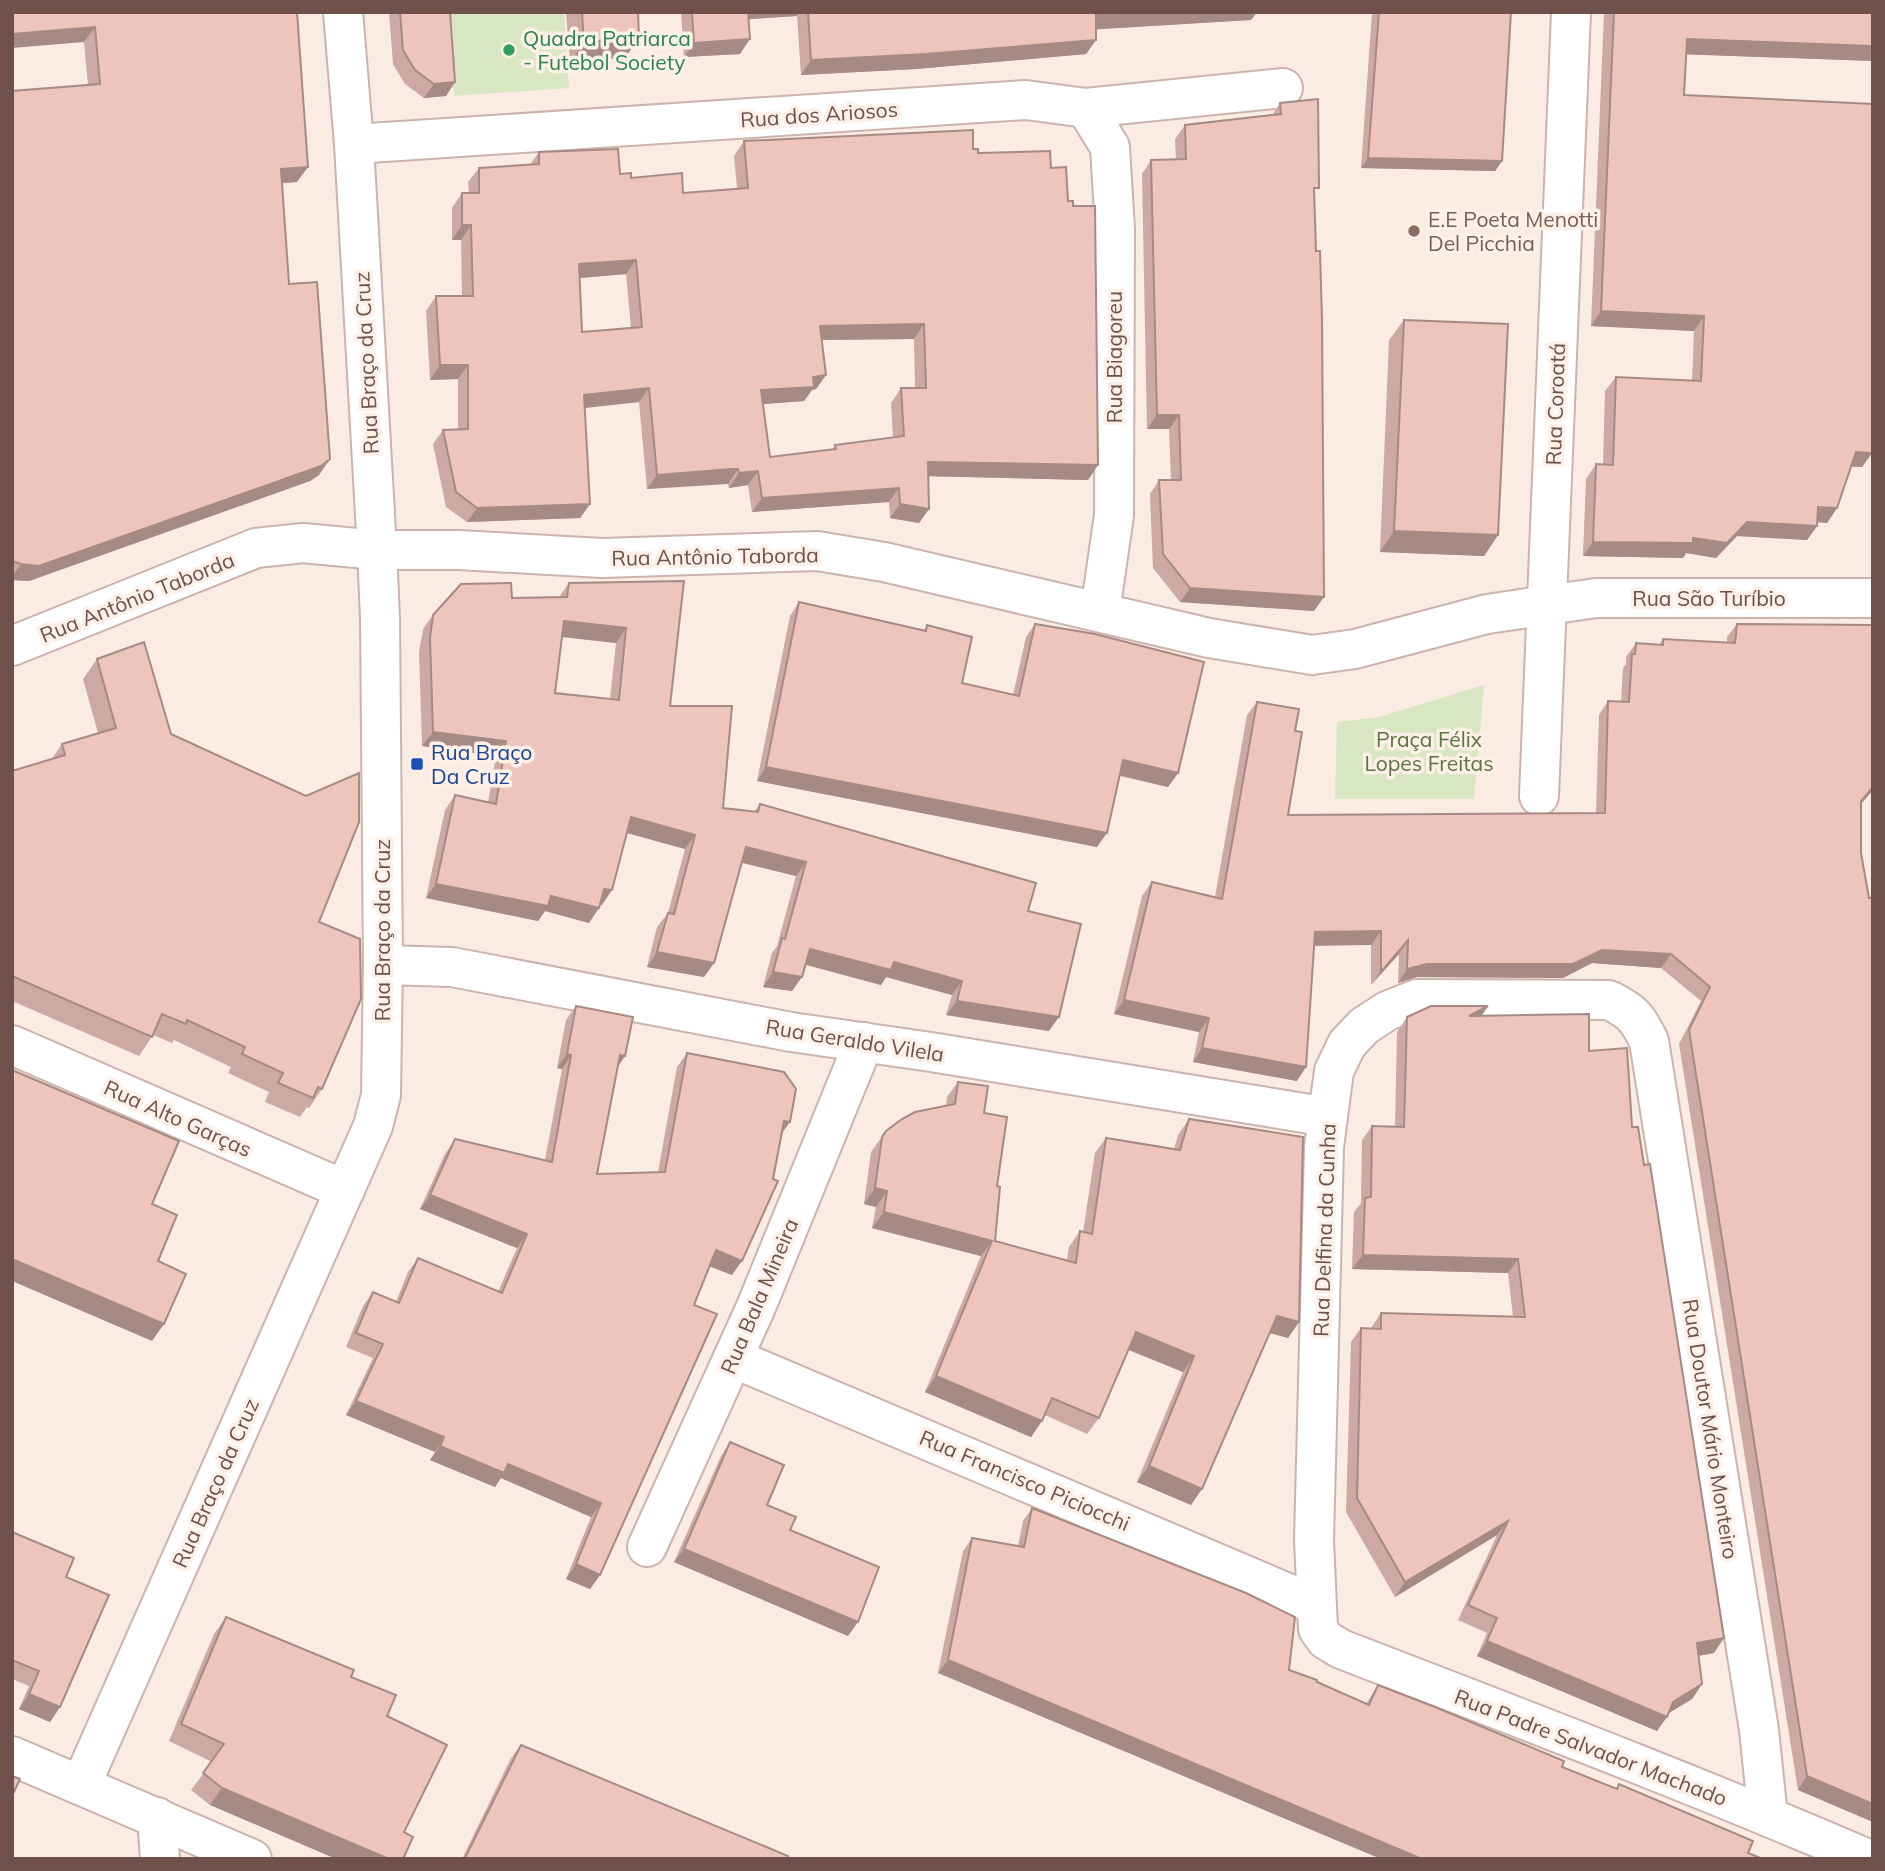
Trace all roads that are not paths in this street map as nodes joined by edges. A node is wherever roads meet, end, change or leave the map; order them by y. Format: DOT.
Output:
graph roads {
  1 [pos="343,12"];
  2 [pos="1571,12"];
  3 [pos="1283,88"];
  4 [pos="1086,108"];
  5 [pos="354,144"];
  6 [pos="377,550"];
  7 [pos="1873,598"];
  8 [pos="1547,606"];
  9 [pos="1100,612"];
  10 [pos="12,646"];
  11 [pos="1539,796"];
  12 [pos="383,965"];
  13 [pos="1649,1041"];
  14 [pos="864,1042"];
  15 [pos="12,1045"];
  16 [pos="1328,1117"];
  17 [pos="345,1190"];
  18 [pos="733,1357"];
  19 [pos="647,1547"];
  20 [pos="1317,1617"];
  21 [pos="12,1756"];
  22 [pos="81,1785"];
  23 [pos="157,1817"];
  24 [pos="1768,1817"];
  25 [pos="160,1859"];
  26 [pos="252,1859"];
  27 [pos="1868,1859"];
  1 -- 5 [label="street, Rua Braço da Cruz"];
  2 -- 8 [label="street, Rua Coroatá"];
  3 -- 4 [label="street, Rua dos Ariosos"];
  4 -- 5 [label="street, Rua dos Ariosos"];
  4 -- 9 [label="street, Rua Biagoreu"];
  5 -- 6 [label="street, Rua Braço da Cruz"];
  6 -- 9 [label="street, Rua Antônio Taborda"];
  6 -- 10 [label="street, Rua Antônio Taborda"];
  6 -- 12 [label="street, Rua Braço da Cruz"];
  7 -- 8 [label="street, Rua São Turíbio"];
  8 -- 9 [label="street, Rua Antônio Taborda"];
  8 -- 11 [label="street, Rua Coroatá"];
  12 -- 14 [label="street, Rua Geraldo Vilela"];
  12 -- 17 [label="street, Rua Braço da Cruz"];
  13 -- 16 [label="street, Rua Delfina da Cunha"];
  13 -- 24 [label="street, Rua Doutor Mário Monteiro"];
  14 -- 16 [label="street, Rua Geraldo Vilela"];
  14 -- 18 [label="street, Rua Bala Mineira"];
  15 -- 17 [label="street, Rua Alto Garças"];
  16 -- 20 [label="street, Rua Delfina da Cunha"];
  17 -- 22 [label="street, Rua Braço da Cruz"];
  18 -- 19 [label="street, Rua Bala Mineira"];
  18 -- 20 [label="street, Rua Francisco Piciocchi"];
  20 -- 24 [label="street, Rua Padre Salvador Machado"];
  21 -- 22 [label="street"];
  22 -- 23 [label="street"];
  23 -- 25 [label="street"];
  23 -- 26 [label="street"];
  24 -- 27 [label="street, Rua Padre Salvador Machado"];
}
